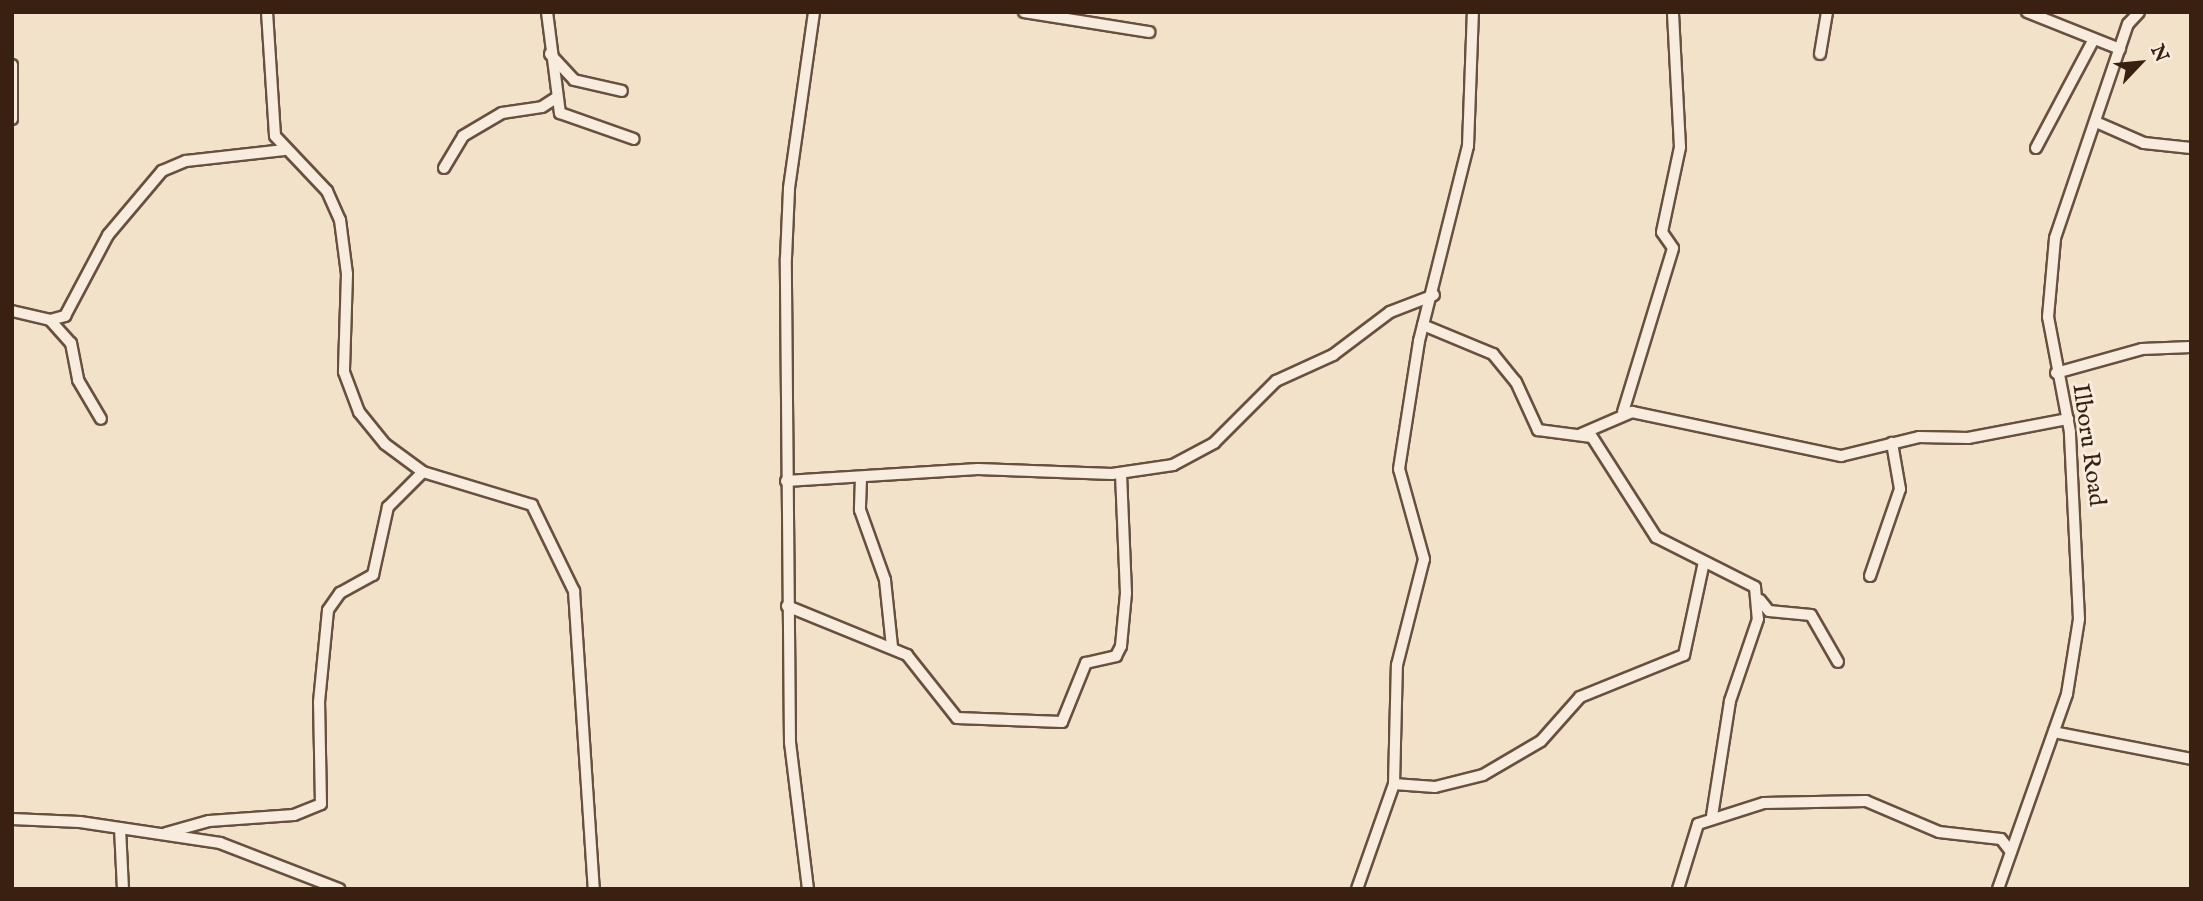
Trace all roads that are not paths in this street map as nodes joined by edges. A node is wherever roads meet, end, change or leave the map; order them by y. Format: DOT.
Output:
graph roads {
  1 [pos="267,12"];
  2 [pos="547,12"];
  3 [pos="814,12"];
  4 [pos="1024,12"];
  5 [pos="1473,12"];
  6 [pos="1673,12"];
  7 [pos="1826,12"];
  8 [pos="2027,12"];
  9 [pos="2139,12"];
  10 [pos="1149,32"];
  11 [pos="2093,41"];
  12 [pos="2120,49"];
  13 [pos="548,52"];
  14 [pos="1820,54"];
  15 [pos="12,65"];
  16 [pos="622,91"];
  17 [pos="556,98"];
  18 [pos="13,113"];
  19 [pos="2096,122"];
  20 [pos="634,139"];
  21 [pos="2036,148"];
  22 [pos="2191,148"];
  23 [pos="285,150"];
  24 [pos="444,168"];
  25 [pos="1434,295"];
  26 [pos="12,311"];
  27 [pos="50,320"];
  28 [pos="1423,325"];
  29 [pos="2191,347"];
  30 [pos="2056,373"];
  31 [pos="1623,412"];
  32 [pos="101,419"];
  33 [pos="2068,419"];
  34 [pos="1581,434"];
  35 [pos="1892,443"];
  36 [pos="423,472"];
  37 [pos="1121,473"];
  38 [pos="861,478"];
  39 [pos="786,481"];
  40 [pos="1704,562"];
  41 [pos="1870,576"];
  42 [pos="1760,600"];
  43 [pos="787,606"];
  44 [pos="892,647"];
  45 [pos="1838,662"];
  46 [pos="2054,732"];
  47 [pos="2191,760"];
  48 [pos="1394,783"];
  49 [pos="1712,816"];
  50 [pos="12,819"];
  51 [pos="120,828"];
  52 [pos="166,833"];
  53 [pos="2011,852"];
  54 [pos="123,889"];
  55 [pos="339,889"];
  56 [pos="594,889"];
  57 [pos="808,889"];
  58 [pos="1357,889"];
  59 [pos="1678,889"];
  60 [pos="1998,889"];
  1 -- 23 [label="street"];
  2 -- 13 [label="street"];
  3 -- 39 [label="street"];
  4 -- 10 [label="street"];
  5 -- 25 [label="street"];
  6 -- 31 [label="street"];
  7 -- 14 [label="street"];
  8 -- 11 [label="street"];
  9 -- 12 [label="street, Ilboru Road"];
  11 -- 12 [label="street"];
  11 -- 21 [label="street"];
  12 -- 19 [label="street, Ilboru Road"];
  13 -- 16 [label="street"];
  13 -- 17 [label="street"];
  15 -- 18 [label="street"];
  17 -- 20 [label="street"];
  17 -- 24 [label="street"];
  19 -- 22 [label="street"];
  19 -- 30 [label="street, Ilboru Road"];
  23 -- 27 [label="street"];
  23 -- 36 [label="street"];
  25 -- 28 [label="street"];
  25 -- 37 [label="street"];
  26 -- 27 [label="street"];
  27 -- 32 [label="street"];
  28 -- 34 [label="street"];
  28 -- 48 [label="street"];
  29 -- 30 [label="street"];
  30 -- 33 [label="street, Ilboru Road"];
  31 -- 34 [label="street"];
  31 -- 35 [label="street"];
  33 -- 35 [label="street"];
  33 -- 46 [label="street, Ilboru Road"];
  34 -- 40 [label="street"];
  35 -- 41 [label="street"];
  36 -- 52 [label="street"];
  36 -- 56 [label="street"];
  37 -- 38 [label="street"];
  37 -- 44 [label="street"];
  38 -- 39 [label="street"];
  38 -- 44 [label="street"];
  39 -- 43 [label="street"];
  40 -- 42 [label="street"];
  40 -- 48 [label="street"];
  42 -- 45 [label="street"];
  42 -- 49 [label="street"];
  43 -- 44 [label="street"];
  43 -- 57 [label="street"];
  46 -- 47 [label="street"];
  46 -- 53 [label="street, Ilboru Road"];
  48 -- 58 [label="street"];
  49 -- 53 [label="street"];
  49 -- 59 [label="street"];
  50 -- 51 [label="street"];
  51 -- 52 [label="street"];
  51 -- 54 [label="street"];
  52 -- 55 [label="street"];
  53 -- 60 [label="street, Ilboru Road"];
}
